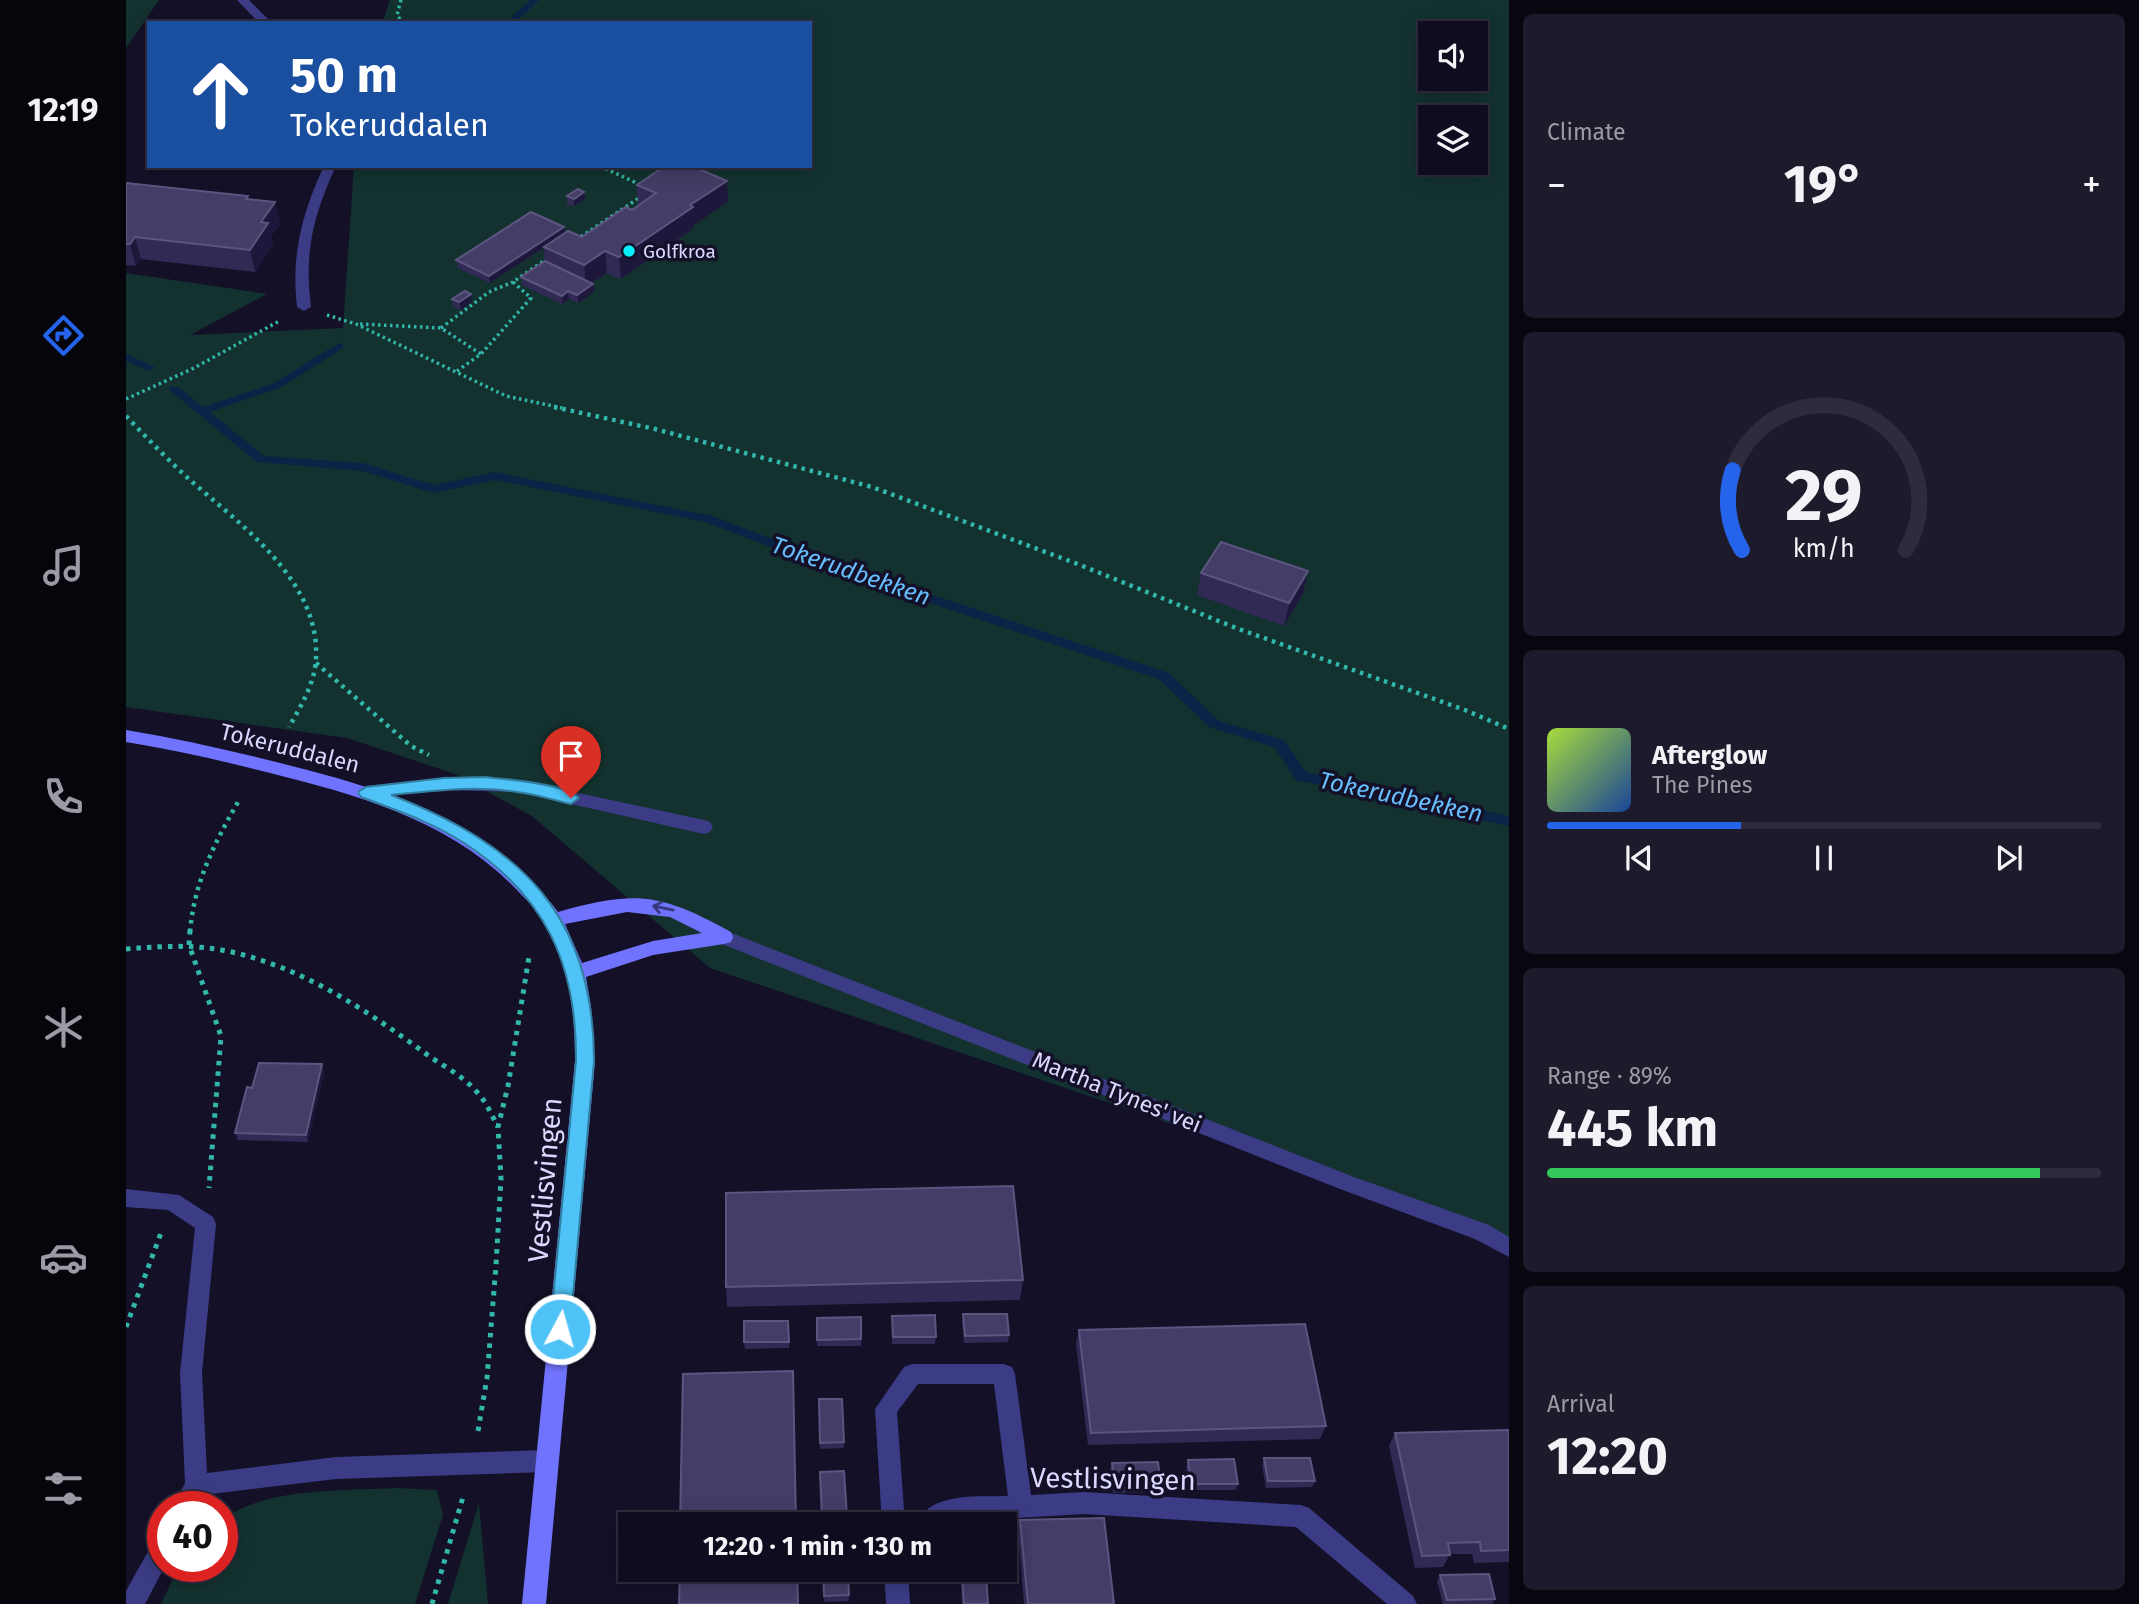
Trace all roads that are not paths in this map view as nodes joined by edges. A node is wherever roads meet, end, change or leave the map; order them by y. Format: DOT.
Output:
graph roads {
  1 [pos="243,0"];
  2 [pos="263,21"];
  3 [pos="329,168"];
  4 [pos="304,307"];
  5 [pos="126,736"];
  6 [pos="366,792"];
  7 [pos="704,827"];
  8 [pos="554,920"];
  9 [pos="724,937"];
  10 [pos="576,972"];
  11 [pos="126,1198"];
  12 [pos="1509,1248"];
  13 [pos="547,1461"];
  14 [pos="196,1485"];
  15 [pos="193,1491"];
  16 [pos="1021,1507"];
  17 [pos="892,1512"];
  18 [pos="946,1512"];
  19 [pos="147,1576"];
  20 [pos="897,1582"];
  21 [pos="132,1604"];
  22 [pos="534,1604"];
  23 [pos="898,1604"];
  24 [pos="1405,1604"];
  1 -- 2 [label="street"];
  3 -- 4 [label="street"];
  5 -- 6 [label="street, Tokeruddalen"];
  6 -- 7 [label="street"];
  6 -- 8 [label="street, Tokeruddalen"];
  9 -- 8 [label="street, one-way"];
  8 -- 10 [label="street, Tokeruddalen"];
  9 -- 10 [label="street"];
  9 -- 12 [label="street, Martha Tynes' vei"];
  10 -- 13 [label="street, Vestlisvingen"];
  11 -- 14 [label="street"];
  13 -- 14 [label="street"];
  13 -- 22 [label="street, Vestlisvingen"];
  14 -- 15 [label="street"];
  16 -- 17 [label="street"];
  16 -- 18 [label="street, Vestlisvingen"];
  16 -- 24 [label="street, Vestlisvingen"];
  19 -- 21 [label="street"];
  20 -- 23 [label="street"];
}
